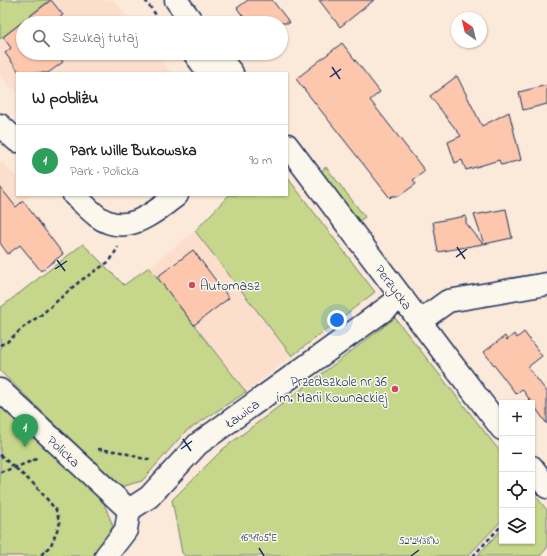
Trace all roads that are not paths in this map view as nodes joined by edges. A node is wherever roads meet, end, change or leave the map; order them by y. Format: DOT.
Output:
graph roads {
  1 [pos="176,0"];
  2 [pos="188,16"];
  3 [pos="200,60"];
  4 [pos="222,60"];
  5 [pos="209,72"];
  6 [pos="231,72"];
  7 [pos="0,125"];
  8 [pos="16,140"];
  9 [pos="288,146"];
  10 [pos="75,196"];
  11 [pos="176,196"];
  12 [pos="547,284"];
  13 [pos="402,297"];
  14 [pos="420,321"];
  15 [pos="0,390"];
  16 [pos="499,425"];
  17 [pos="535,471"];
  18 [pos="547,487"];
  19 [pos="129,510"];
  20 [pos="106,556"];
  1 -- 2 [label="street"];
  3 -- 5 [label="street"];
  4 -- 6 [label="street"];
  7 -- 8 [label="street"];
  9 -- 13 [label="street, Perzycka"];
  10 -- 11 [label="street"];
  12 -- 14 [label="street"];
  13 -- 14 [label="street, Perzycka"];
  13 -- 19 [label="street, Ławica"];
  14 -- 16 [label="street, Perzycka"];
  15 -- 19 [label="street, Policka"];
  17 -- 18 [label="street"];
  19 -- 20 [label="street"];
}
